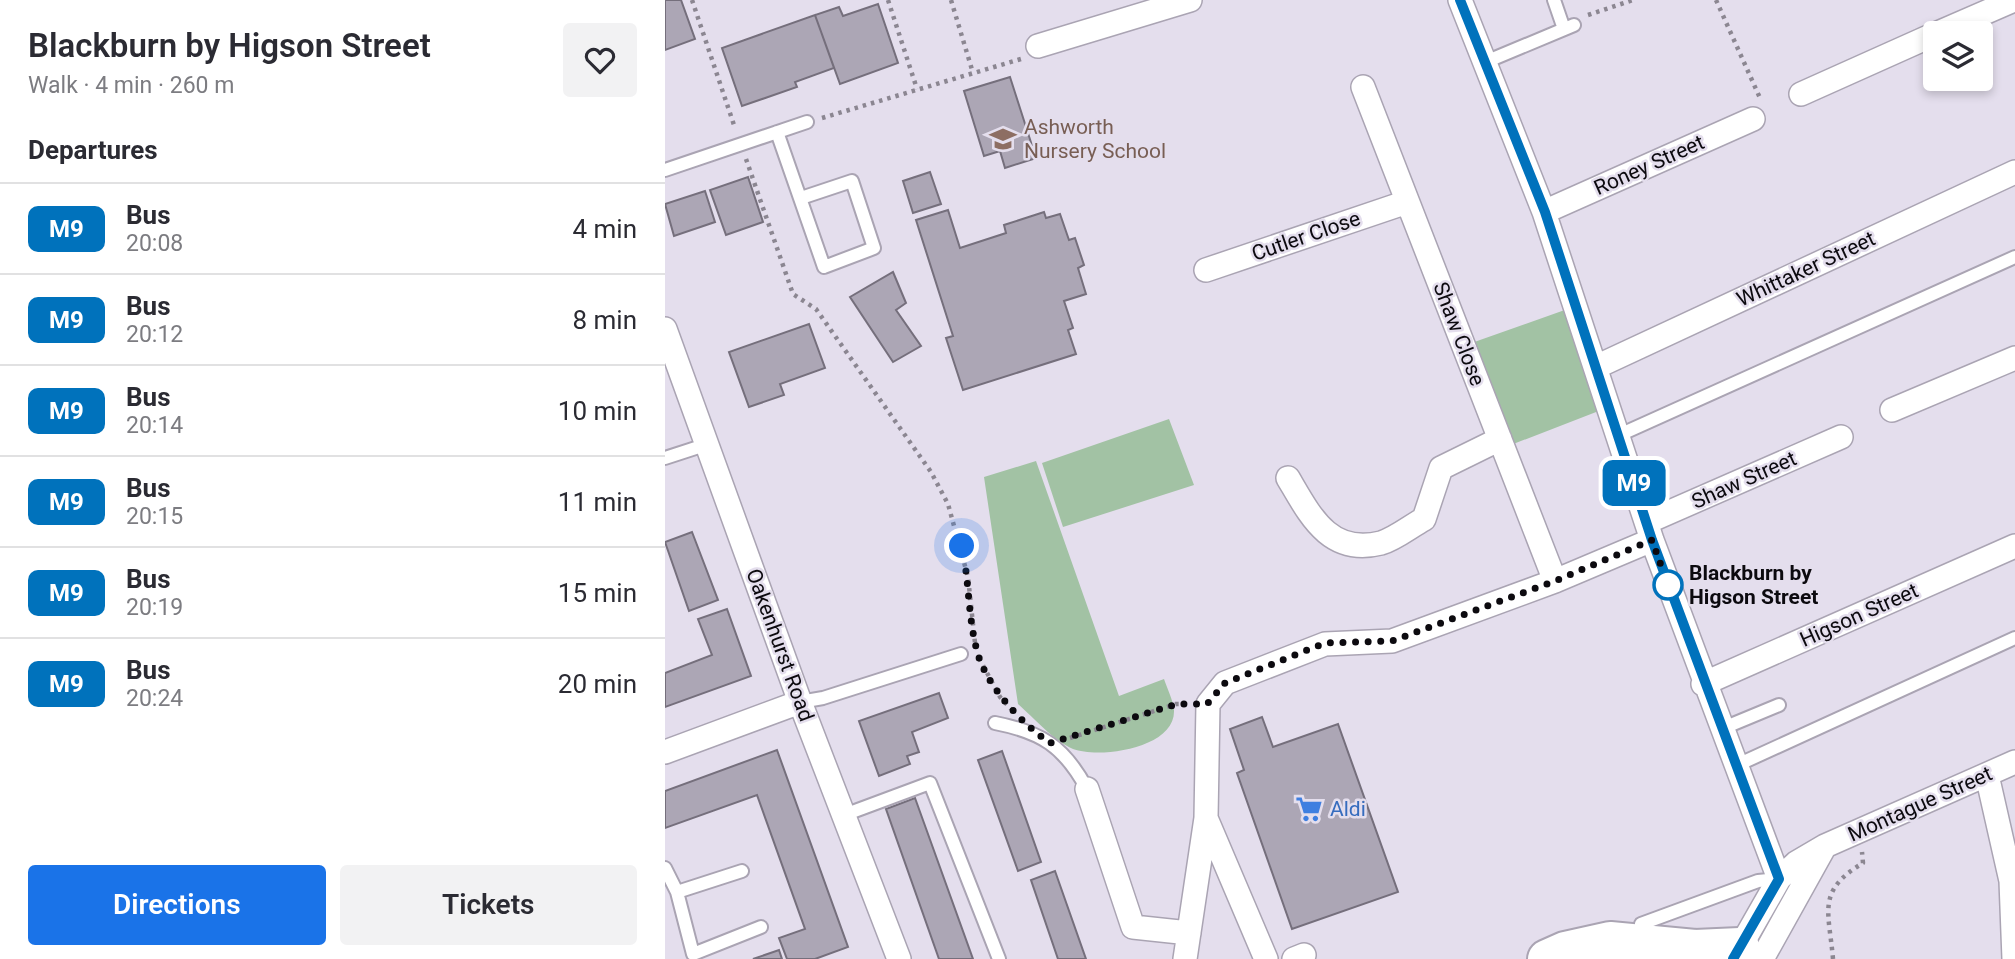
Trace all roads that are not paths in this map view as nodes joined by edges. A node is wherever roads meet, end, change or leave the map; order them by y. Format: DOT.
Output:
graph roads {
  1 [pos="1190,0"];
  2 [pos="1460,0"];
  3 [pos="1554,0"];
  4 [pos="2014,0"];
  5 [pos="1966,21"];
  6 [pos="1923,40"];
  7 [pos="1038,46"];
  8 [pos="1483,63"];
  9 [pos="1363,87"];
  10 [pos="1801,94"];
  11 [pos="1753,118"];
  12 [pos="807,122"];
  13 [pos="777,132"];
  14 [pos="665,170"];
  15 [pos="2015,172"];
  16 [pos="801,198"];
  17 [pos="1407,202"];
  18 [pos="1545,212"];
  19 [pos="2015,257"];
  20 [pos="1206,270"];
  21 [pos="665,329"];
  22 [pos="2015,358"];
  23 [pos="1596,367"];
  24 [pos="1892,410"];
  25 [pos="1617,436"];
  26 [pos="1841,437"];
  27 [pos="1500,439"];
  28 [pos="708,444"];
  29 [pos="665,458"];
  30 [pos="1287,478"];
  31 [pos="1649,531"];
  32 [pos="2015,546"];
  33 [pos="1555,581"];
  34 [pos="2015,638"];
  35 [pos="961,654"];
  36 [pos="1703,684"];
  37 [pos="800,702"];
  38 [pos="1779,705"];
  39 [pos="995,723"];
  40 [pos="1721,729"];
  41 [pos="665,752"];
  42 [pos="2015,762"];
  43 [pos="1735,766"];
  44 [pos="1987,775"];
  45 [pos="1087,789"];
  46 [pos="844,816"];
  47 [pos="1206,818"];
  48 [pos="1825,846"];
  49 [pos="665,868"];
  50 [pos="742,871"];
  51 [pos="1779,879"];
  52 [pos="2013,881"];
  53 [pos="677,892"];
  54 [pos="1641,924"];
  55 [pos="761,927"];
  56 [pos="1189,933"];
  57 [pos="1745,955"];
  58 [pos="899,959"];
  59 [pos="999,959"];
  60 [pos="1185,959"];
  61 [pos="1266,959"];
  62 [pos="1547,959"];
  63 [pos="2014,959"];
  1 -- 7 [label="street"];
  2 -- 8 [label="street"];
  3 -- 8 [label="lane"];
  4 -- 5 [label="street"];
  6 -- 10 [label="street"];
  8 -- 18 [label="street"];
  9 -- 17 [label="street, Shaw Close"];
  11 -- 18 [label="street, Roney Street"];
  12 -- 13 [label="lane"];
  13 -- 14 [label="lane"];
  13 -- 16 [label="lane"];
  15 -- 23 [label="street, Whittaker Street"];
  16 -- 16 [label="lane"];
  17 -- 20 [label="street, Cutler Close"];
  17 -- 27 [label="street, Shaw Close"];
  18 -- 23 [label="street"];
  19 -- 25 [label="lane"];
  21 -- 28 [label="street, Oakenhurst Road"];
  22 -- 24 [label="street"];
  23 -- 25 [label="street"];
  25 -- 31 [label="street"];
  26 -- 31 [label="street, Shaw Street"];
  27 -- 30 [label="street"];
  27 -- 33 [label="street, Shaw Close"];
  28 -- 29 [label="lane"];
  28 -- 37 [label="street, Oakenhurst Road"];
  31 -- 33 [label="street, Shaw Street"];
  31 -- 36 [label="street"];
  32 -- 36 [label="street, Higson Street"];
  33 -- 47 [label="street, Shaw Street"];
  34 -- 43 [label="lane"];
  35 -- 37 [label="lane"];
  36 -- 40 [label="street"];
  37 -- 41 [label="street"];
  37 -- 46 [label="street, Oakenhurst Road"];
  38 -- 40 [label="lane"];
  39 -- 45 [label="lane"];
  40 -- 43 [label="street"];
  42 -- 44 [label="street, Montague Street"];
  43 -- 51 [label="street"];
  44 -- 48 [label="street, Montague Street"];
  44 -- 52 [label="street"];
  45 -- 56 [label="street"];
  46 -- 58 [label="street, Oakenhurst Road"];
  46 -- 59 [label="lane"];
  47 -- 56 [label="street"];
  47 -- 61 [label="street"];
  48 -- 51 [label="street, Montague Street"];
  48 -- 57 [label="street, Montague Street"];
  49 -- 53 [label="lane"];
  50 -- 53 [label="lane"];
  51 -- 54 [label="lane"];
  51 -- 57 [label="street, Montague Street"];
  52 -- 63 [label="street"];
  53 -- 55 [label="lane"];
  56 -- 60 [label="street"];
  57 -- 62 [label="highway"];
}
